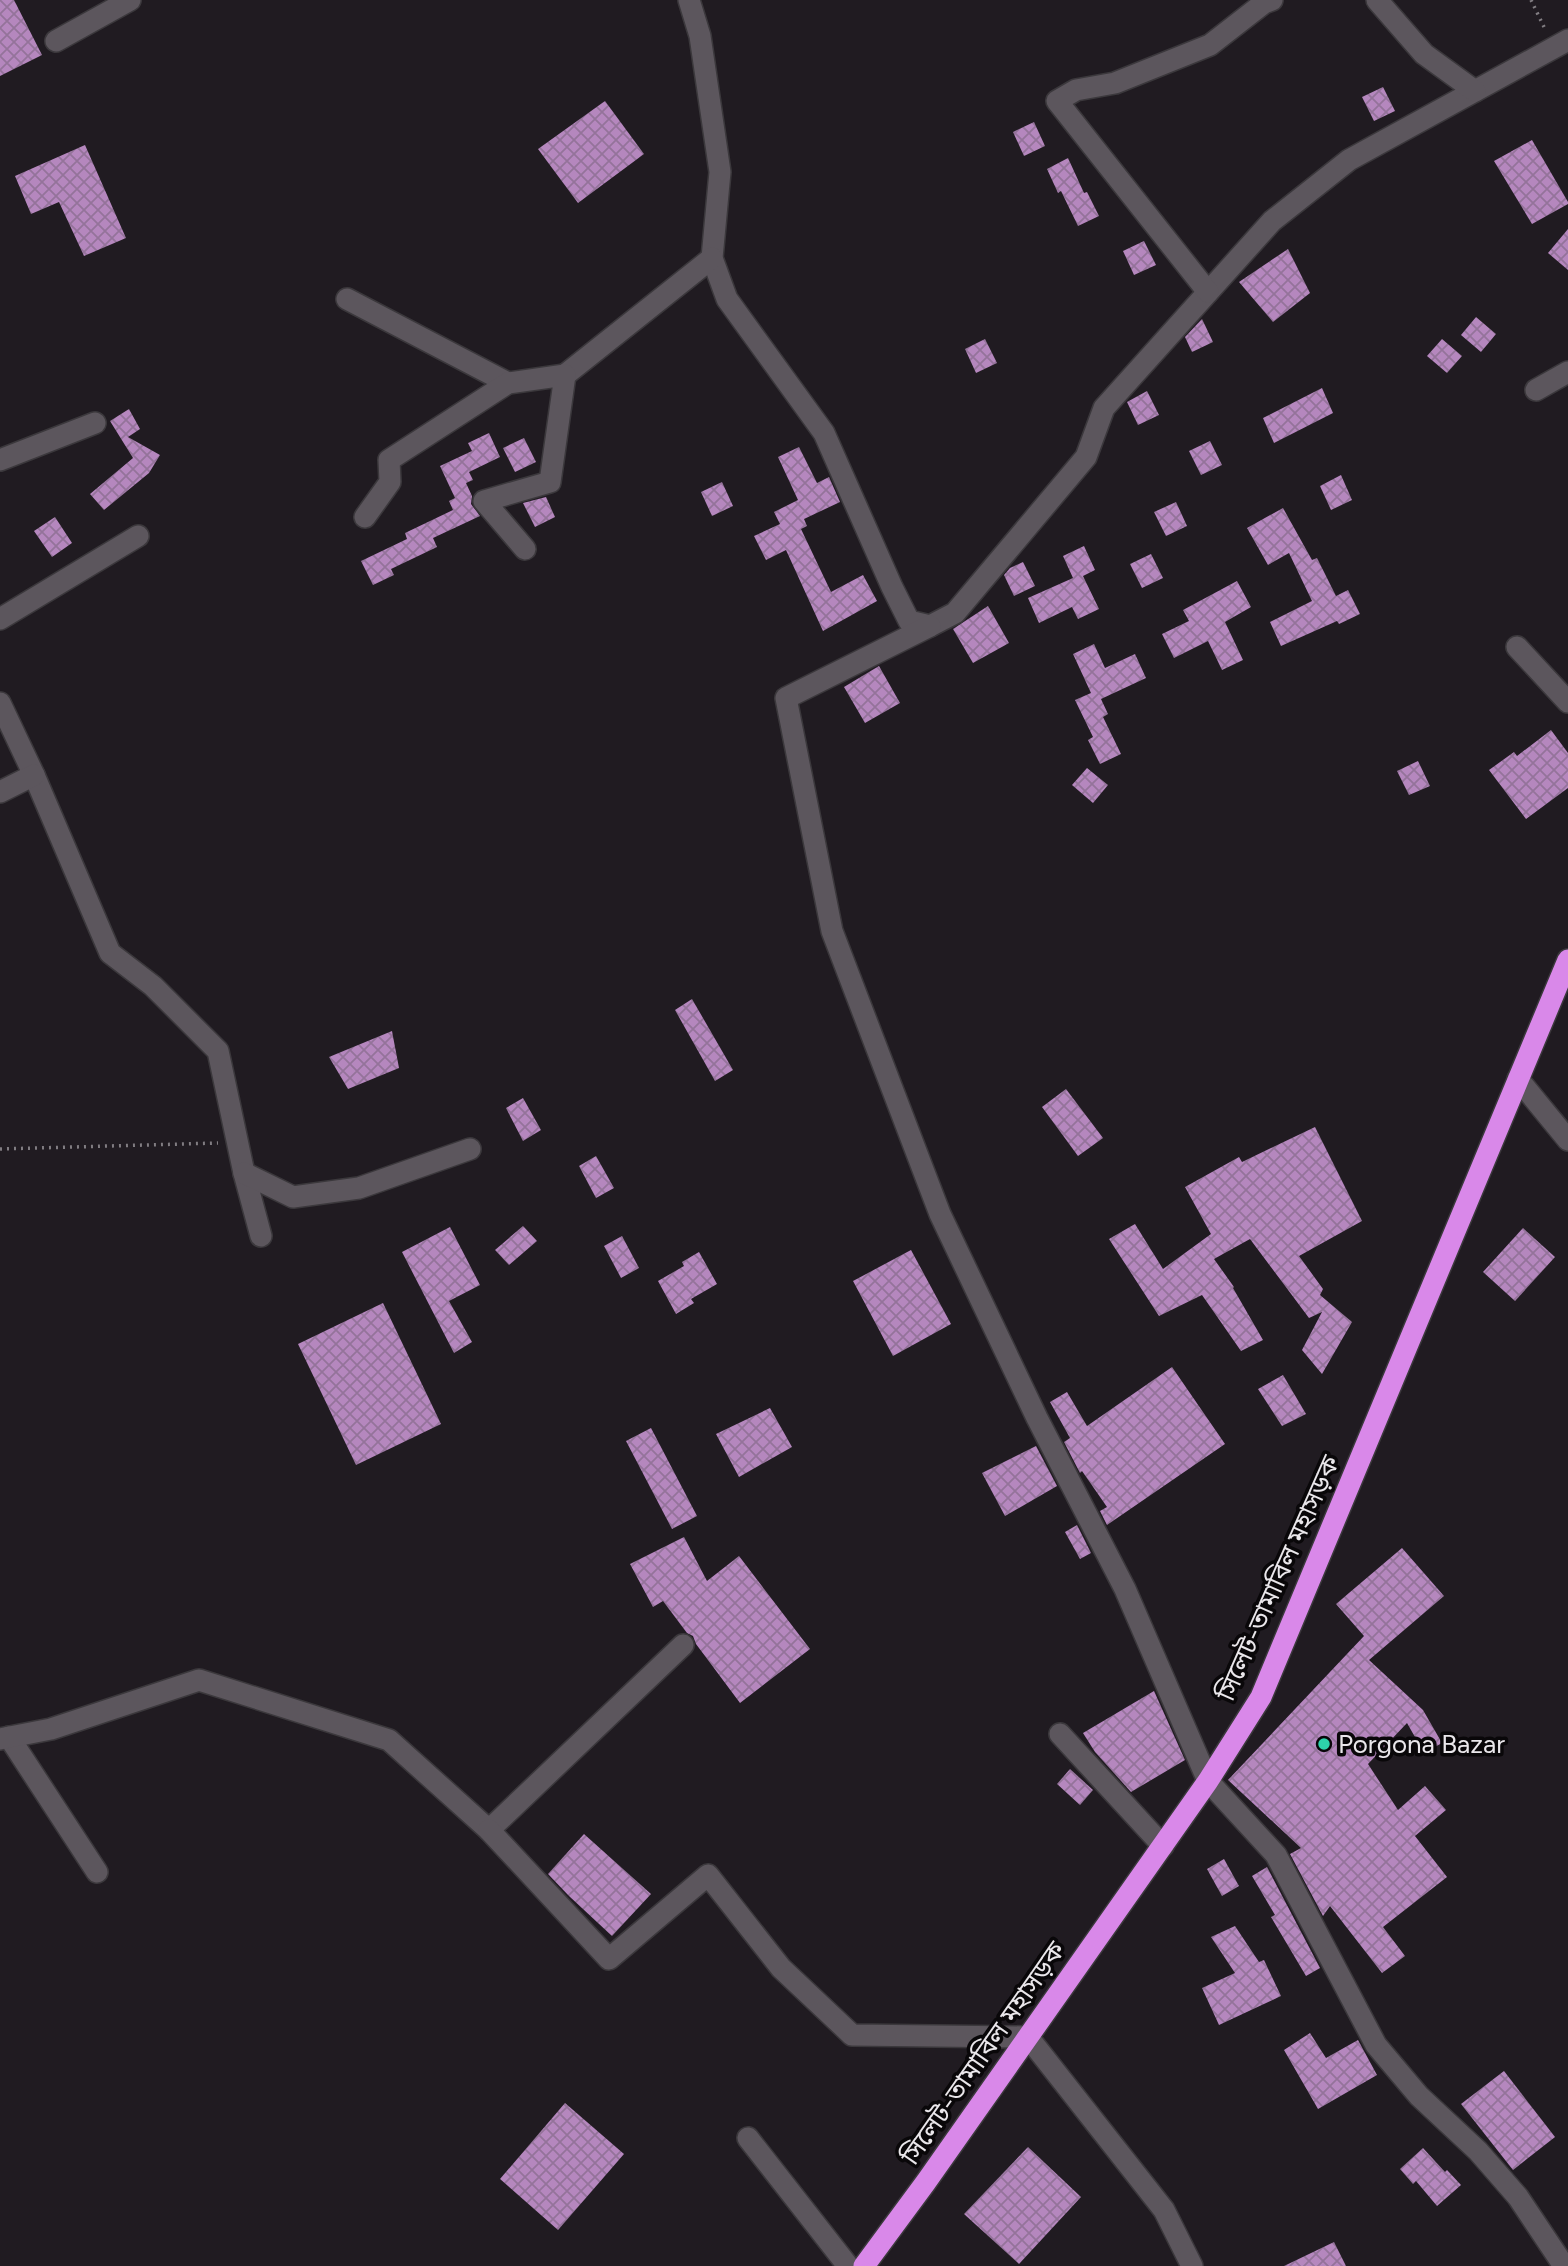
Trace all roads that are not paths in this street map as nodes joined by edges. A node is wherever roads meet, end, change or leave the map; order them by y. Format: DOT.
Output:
graph roads {
  1 [pos="130,0"];
  2 [pos="689,0"];
  3 [pos="1272,0"];
  4 [pos="1377,0"];
  5 [pos="56,41"];
  6 [pos="1561,43"];
  7 [pos="1475,91"];
  8 [pos="712,258"];
  9 [pos="1208,292"];
  10 [pos="347,299"];
  11 [pos="1568,372"];
  12 [pos="565,375"];
  13 [pos="508,383"];
  14 [pos="1536,390"];
  15 [pos="95,423"];
  16 [pos="0,460"];
  17 [pos="365,517"];
  18 [pos="138,536"];
  19 [pos="525,549"];
  20 [pos="0,619"];
  21 [pos="930,626"];
  22 [pos="1517,647"];
  23 [pos="1568,702"];
  24 [pos="0,703"];
  25 [pos="34,775"];
  26 [pos="0,792"];
  27 [pos="1568,960"];
  28 [pos="1518,1079"];
  29 [pos="1568,1140"];
  30 [pos="470,1149"];
  31 [pos="244,1173"];
  32 [pos="261,1236"];
  33 [pos="683,1645"];
  34 [pos="1060,1734"];
  35 [pos="5,1738"];
  36 [pos="1208,1781"];
  37 [pos="489,1830"];
  38 [pos="1163,1846"];
  39 [pos="97,1871"];
  40 [pos="1028,2037"];
  41 [pos="748,2138"];
  42 [pos="848,2266"];
  43 [pos="864,2266"];
  44 [pos="1192,2266"];
  45 [pos="1564,2266"];
  1 -- 5 [label="street"];
  2 -- 8 [label="street"];
  3 -- 9 [label="street"];
  4 -- 7 [label="street"];
  6 -- 7 [label="street"];
  7 -- 9 [label="street"];
  8 -- 12 [label="street"];
  8 -- 21 [label="street"];
  9 -- 21 [label="street"];
  10 -- 13 [label="street"];
  11 -- 14 [label="street"];
  12 -- 13 [label="street"];
  12 -- 19 [label="street"];
  13 -- 17 [label="street"];
  15 -- 16 [label="street"];
  18 -- 20 [label="street"];
  21 -- 36 [label="street"];
  22 -- 23 [label="street"];
  24 -- 25 [label="street"];
  25 -- 26 [label="street"];
  25 -- 31 [label="street"];
  27 -- 28 [label="highway, সিলেট-তামাবিল মহাসড়ক"];
  28 -- 29 [label="street"];
  28 -- 36 [label="highway, সিলেট-তামাবিল মহাসড়ক"];
  30 -- 31 [label="street"];
  31 -- 32 [label="street"];
  33 -- 37 [label="street"];
  34 -- 38 [label="street"];
  35 -- 37 [label="street"];
  35 -- 39 [label="street"];
  36 -- 38 [label="highway, সিলেট-তামাবিল মহাসড়ক"];
  36 -- 45 [label="street"];
  37 -- 40 [label="street"];
  38 -- 40 [label="highway, সিলেট-তামাবিল মহাসড়ক"];
  40 -- 43 [label="highway, সিলেট-তামাবিল মহাসড়ক"];
  40 -- 44 [label="street"];
  41 -- 42 [label="street"];
}
